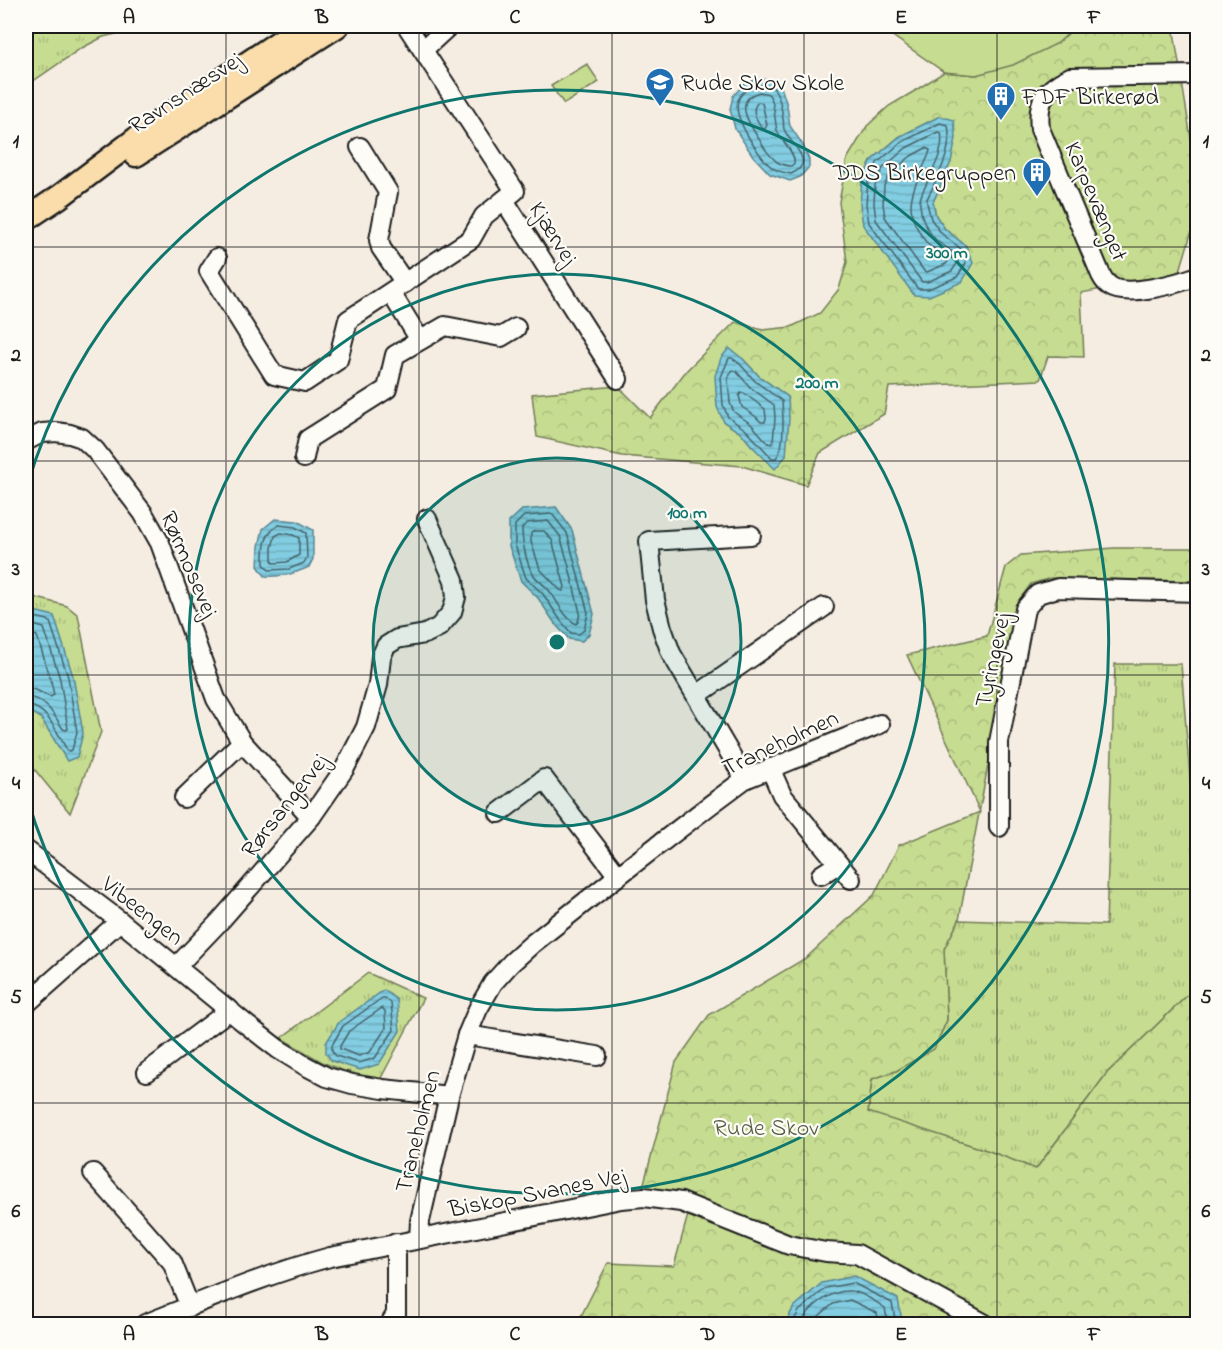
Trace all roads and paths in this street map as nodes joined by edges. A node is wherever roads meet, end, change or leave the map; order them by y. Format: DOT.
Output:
graph roads {
  1 [pos="303,26"];
  2 [pos="337,26"];
  3 [pos="407,26"];
  4 [pos="449,26"];
  5 [pos="423,50"];
  6 [pos="1197,75"];
  7 [pos="367,150"];
  8 [pos="59,197"];
  9 [pos="504,200"];
  10 [pos="26,219"];
  11 [pos="217,258"];
  12 [pos="1197,276"];
  13 [pos="398,288"];
  14 [pos="516,328"];
  15 [pos="420,340"];
  16 [pos="618,379"];
  17 [pos="26,441"];
  18 [pos="304,458"];
  19 [pos="427,519"];
  20 [pos="751,534"];
  21 [pos="1197,592"];
  22 [pos="824,607"];
  23 [pos="697,695"];
  24 [pos="880,724"];
  25 [pos="242,742"];
  26 [pos="770,768"];
  27 [pos="745,779"];
  28 [pos="184,798"];
  29 [pos="499,813"];
  30 [pos="311,817"];
  31 [pos="999,827"];
  32 [pos="26,850"];
  33 [pos="838,864"];
  34 [pos="821,875"];
  35 [pos="618,876"];
  36 [pos="850,879"];
  37 [pos="120,921"];
  38 [pos="177,966"];
  39 [pos="26,1004"];
  40 [pos="230,1010"];
  41 [pos="466,1035"];
  42 [pos="597,1056"];
  43 [pos="147,1072"];
  44 [pos="449,1096"];
  45 [pos="93,1173"];
  46 [pos="419,1239"];
  47 [pos="396,1243"];
  48 [pos="190,1307"];
  49 [pos="145,1324"];
  50 [pos="390,1324"];
  51 [pos="985,1324"];
  1 -- 8 [label="main road, Ravnsnæsvej"];
  2 -- 8 [label="main road, Ravnsnæsvej"];
  3 -- 5 [label="street, Kjærvej"];
  4 -- 5 [label="street"];
  5 -- 9 [label="street, Kjærvej"];
  6 -- 12 [label="street, Karpevænget"];
  7 -- 13 [label="street"];
  8 -- 10 [label="main road, Ravnsnæsvej"];
  9 -- 13 [label="street"];
  9 -- 16 [label="street, Kjærvej"];
  11 -- 13 [label="street"];
  13 -- 15 [label="street"];
  14 -- 15 [label="street"];
  15 -- 18 [label="street"];
  17 -- 25 [label="street, Rørmosevej"];
  19 -- 30 [label="street, Rørsangervej"];
  20 -- 23 [label="street"];
  21 -- 31 [label="street, Tyringevej"];
  22 -- 23 [label="street"];
  23 -- 27 [label="street"];
  24 -- 26 [label="street, Traneholmen"];
  25 -- 28 [label="street"];
  25 -- 30 [label="street, Rørmosevej"];
  26 -- 27 [label="street, Traneholmen"];
  26 -- 33 [label="street"];
  27 -- 35 [label="street, Traneholmen"];
  29 -- 35 [label="street"];
  30 -- 38 [label="street, Rørsangervej"];
  32 -- 37 [label="street, Vibeengen"];
  33 -- 34 [label="street"];
  33 -- 36 [label="street"];
  35 -- 41 [label="street, Traneholmen"];
  37 -- 38 [label="street, Vibeengen"];
  37 -- 39 [label="street"];
  38 -- 40 [label="street, Vibeengen"];
  40 -- 43 [label="street"];
  40 -- 44 [label="street, Vibeengen"];
  41 -- 42 [label="street"];
  41 -- 44 [label="street, Traneholmen"];
  44 -- 46 [label="street, Traneholmen"];
  45 -- 48 [label="street"];
  46 -- 47 [label="street, Biskop Svanes Vej"];
  46 -- 51 [label="street, Biskop Svanes Vej"];
  47 -- 48 [label="street, Biskop Svanes Vej"];
  47 -- 50 [label="street"];
  48 -- 49 [label="street, Biskop Svanes Vej"];
}
